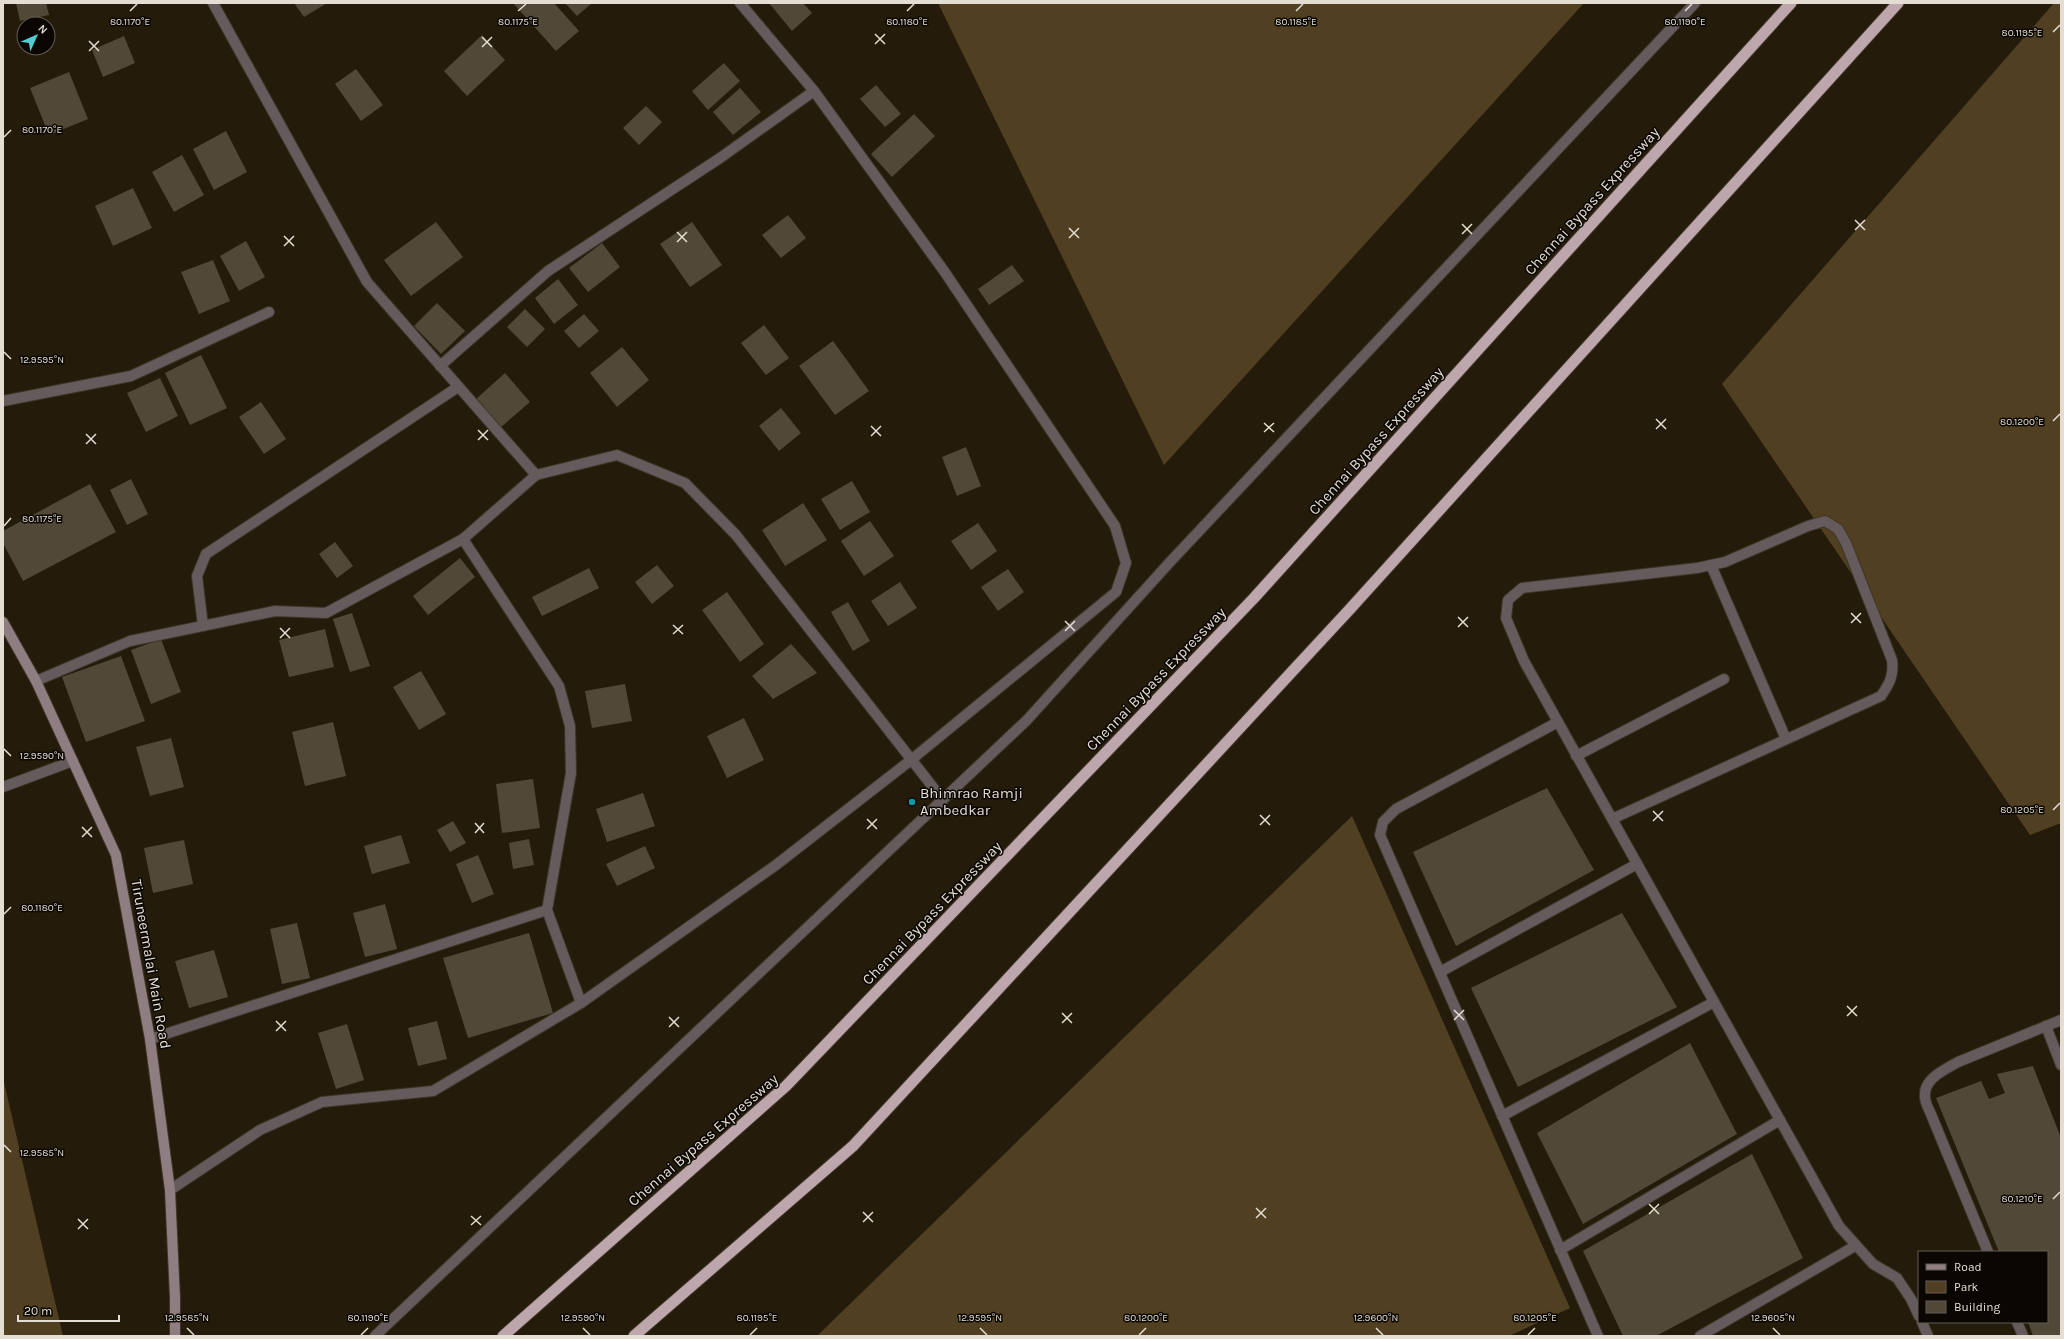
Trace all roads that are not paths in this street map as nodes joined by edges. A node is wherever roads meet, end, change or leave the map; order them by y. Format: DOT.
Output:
graph roads {
  1 [pos="213,3"];
  2 [pos="740,3"];
  3 [pos="1695,3"];
  4 [pos="1791,3"];
  5 [pos="1898,3"];
  6 [pos="814,91"];
  7 [pos="269,312"];
  8 [pos="440,366"];
  9 [pos="458,387"];
  10 [pos="3,401"];
  11 [pos="536,475"];
  12 [pos="463,539"];
  13 [pos="1711,565"];
  14 [pos="3,622"];
  15 [pos="203,626"];
  16 [pos="1724,679"];
  17 [pos="36,681"];
  18 [pos="1558,722"];
  19 [pos="1786,739"];
  20 [pos="1576,756"];
  21 [pos="911,760"];
  22 [pos="73,761"];
  23 [pos="3,787"];
  24 [pos="943,800"];
  25 [pos="1612,819"];
  26 [pos="1637,864"];
  27 [pos="547,910"];
  28 [pos="1440,972"];
  29 [pos="1714,1002"];
  30 [pos="581,1003"];
  31 [pos="2061,1020"];
  32 [pos="2046,1026"];
  33 [pos="150,1040"];
  34 [pos="2061,1065"];
  35 [pos="1502,1116"];
  36 [pos="1780,1120"];
  37 [pos="170,1190"];
  38 [pos="1855,1246"];
  39 [pos="1560,1250"];
  40 [pos="1988,1251"];
  41 [pos="1918,1314"];
  42 [pos="1922,1323"];
  43 [pos="2017,1323"];
  44 [pos="175,1336"];
  45 [pos="375,1336"];
  46 [pos="503,1336"];
  47 [pos="634,1336"];
  48 [pos="1598,1336"];
  49 [pos="1700,1336"];
  50 [pos="1928,1336"];
  51 [pos="2023,1336"];
  1 -- 8 [label="street"];
  2 -- 6 [label="street"];
  3 -- 24 [label="street"];
  4 -- 46 [label="highway, Chennai Bypass Expressway"];
  5 -- 47 [label="highway"];
  6 -- 8 [label="street"];
  6 -- 21 [label="street"];
  7 -- 10 [label="street"];
  8 -- 9 [label="street"];
  9 -- 11 [label="street"];
  9 -- 15 [label="street"];
  11 -- 12 [label="street"];
  11 -- 21 [label="street"];
  12 -- 15 [label="street"];
  12 -- 27 [label="street"];
  13 -- 18 [label="street"];
  13 -- 19 [label="street"];
  13 -- 19 [label="street"];
  14 -- 17 [label="main road, Tiruneermalai Main Road"];
  15 -- 17 [label="street"];
  16 -- 20 [label="street"];
  17 -- 22 [label="main road, Tiruneermalai Main Road"];
  18 -- 20 [label="street"];
  18 -- 28 [label="street"];
  19 -- 25 [label="street"];
  20 -- 25 [label="street"];
  21 -- 24 [label="street"];
  21 -- 30 [label="street"];
  22 -- 23 [label="street"];
  22 -- 33 [label="main road, Tiruneermalai Main Road"];
  24 -- 45 [label="street"];
  25 -- 26 [label="street"];
  26 -- 28 [label="street"];
  26 -- 29 [label="street"];
  27 -- 30 [label="street"];
  27 -- 33 [label="street"];
  28 -- 35 [label="street"];
  29 -- 35 [label="street"];
  29 -- 36 [label="street"];
  30 -- 37 [label="street"];
  31 -- 32 [label="street"];
  32 -- 34 [label="street"];
  32 -- 40 [label="street"];
  33 -- 37 [label="main road, Tiruneermalai Main Road"];
  35 -- 39 [label="street"];
  36 -- 38 [label="street"];
  36 -- 39 [label="street"];
  37 -- 44 [label="main road, Tiruneermalai Main Road"];
  38 -- 41 [label="street"];
  38 -- 49 [label="street"];
  39 -- 48 [label="street"];
  42 -- 50 [label="street"];
  43 -- 51 [label="street"];
}
